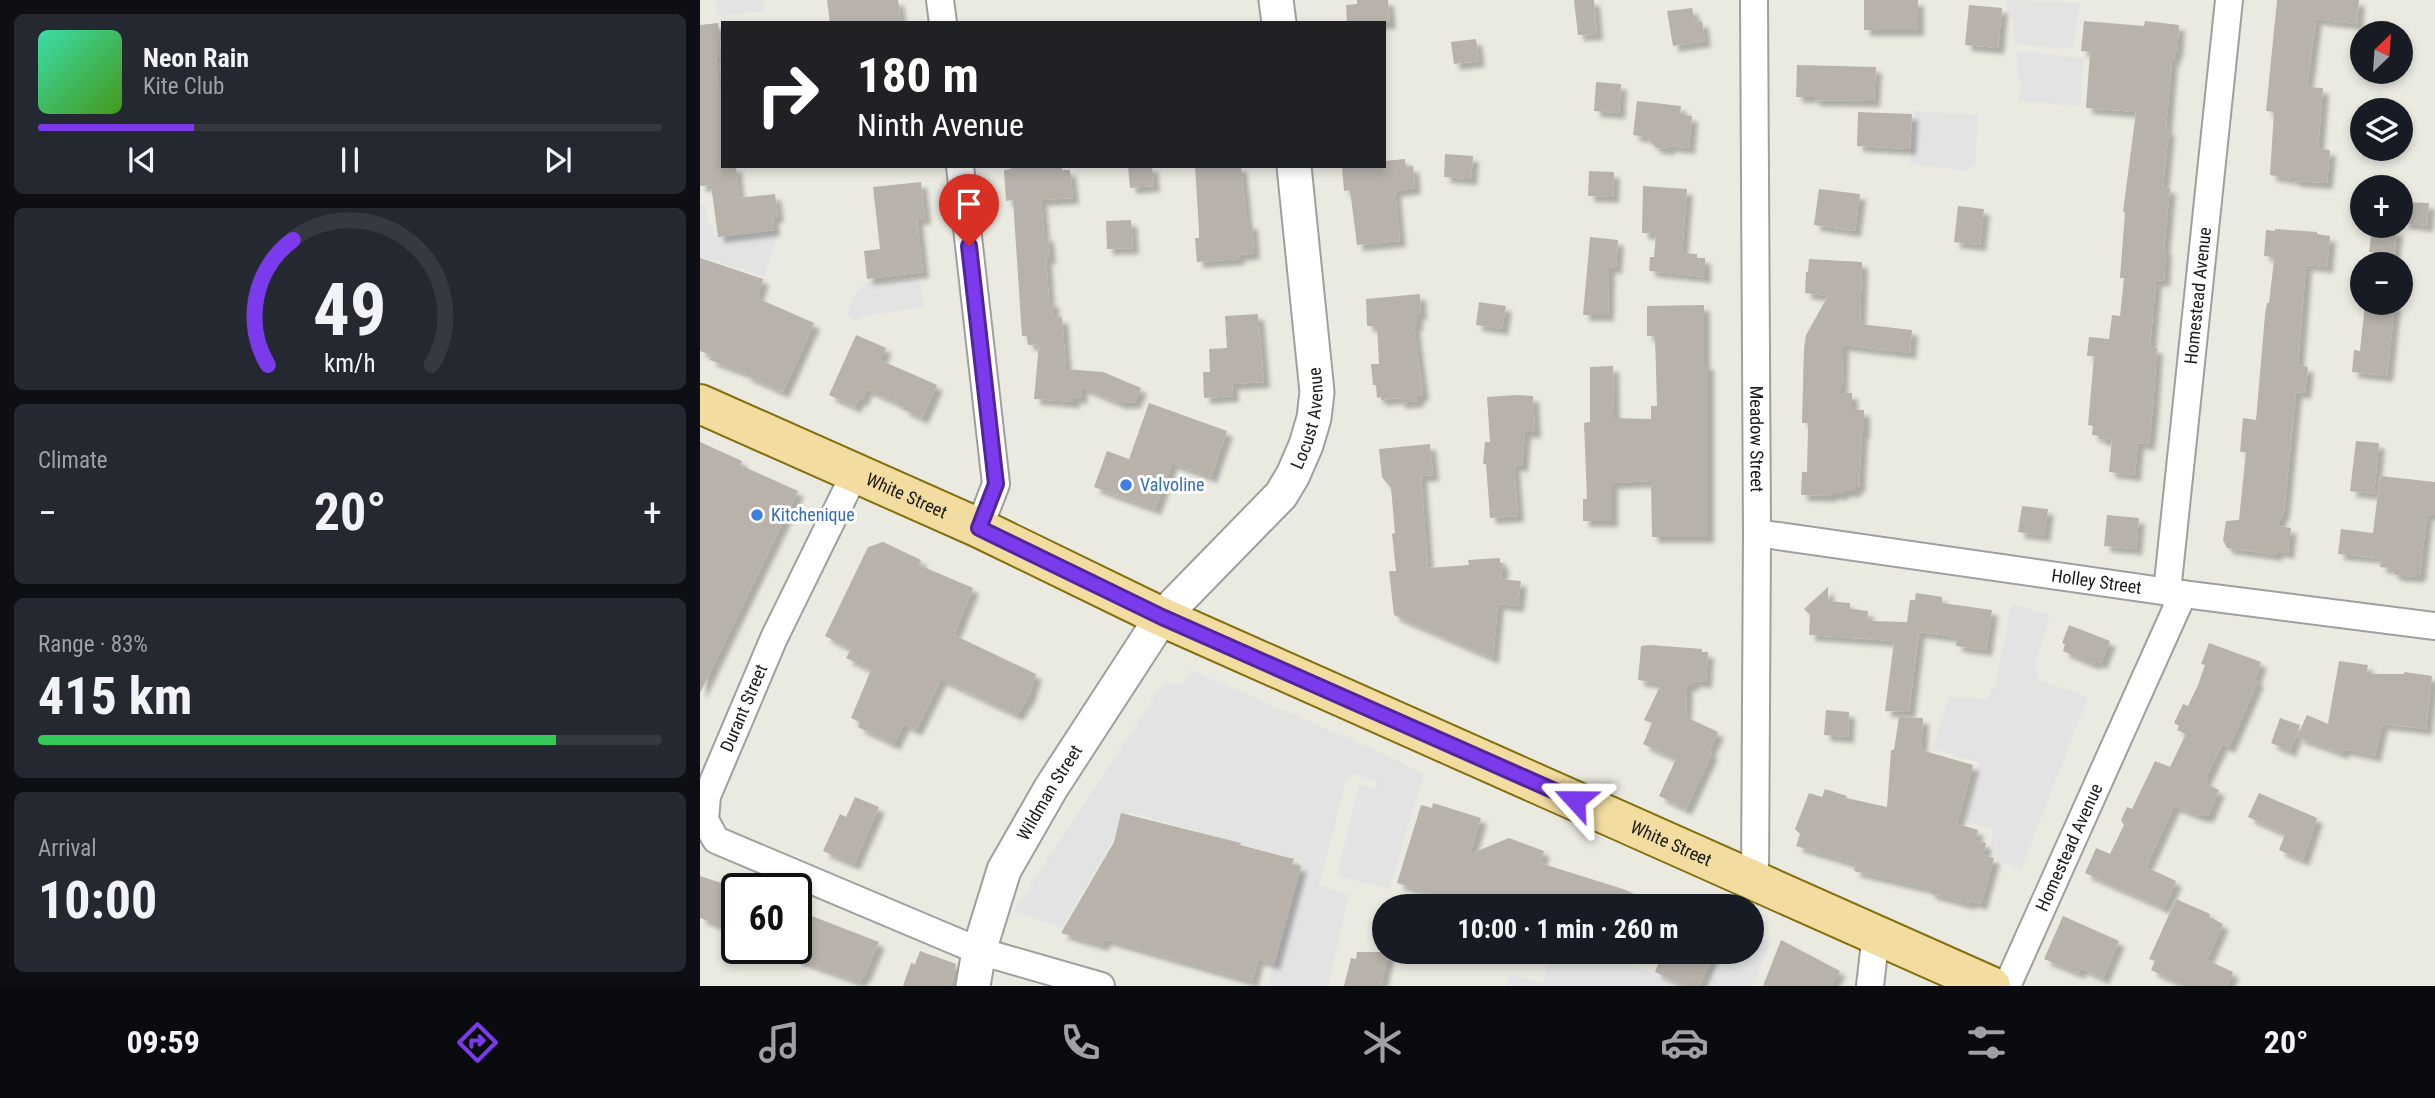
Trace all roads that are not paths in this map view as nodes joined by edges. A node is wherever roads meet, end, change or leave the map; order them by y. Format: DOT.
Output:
graph roads {
  1 [pos="940,0"];
  2 [pos="1276,0"];
  3 [pos="1754,0"];
  4 [pos="2229,0"];
  5 [pos="943,21"];
  6 [pos="1279,21"];
  7 [pos="960,168"];
  8 [pos="1294,168"];
  9 [pos="700,404"];
  10 [pos="855,473"];
  11 [pos="979,528"];
  12 [pos="1757,533"];
  13 [pos="2175,593"];
  14 [pos="1162,617"];
  15 [pos="2435,626"];
  16 [pos="1755,880"];
  17 [pos="1877,934"];
  18 [pos="979,951"];
  19 [pos="973,986"];
  20 [pos="1101,986"];
  21 [pos="1870,986"];
  22 [pos="1991,986"];
  23 [pos="2007,986"];
  1 -- 5 [label="street"];
  2 -- 6 [label="street"];
  3 -- 12 [label="street, Meadow Street"];
  4 -- 13 [label="street, Homestead Avenue"];
  7 -- 11 [label="street"];
  8 -- 14 [label="street, Locust Avenue"];
  9 -- 10 [label="main road, White Street"];
  10 -- 11 [label="main road, White Street"];
  10 -- 18 [label="street, Durant Street"];
  11 -- 14 [label="main road, White Street"];
  12 -- 13 [label="street, Holley Street"];
  12 -- 16 [label="street, Meadow Street"];
  13 -- 15 [label="street, Holley Street"];
  13 -- 23 [label="street, Homestead Avenue"];
  14 -- 16 [label="main road, White Street"];
  14 -- 18 [label="street, Wildman Street"];
  16 -- 17 [label="main road, White Street"];
  17 -- 21 [label="street"];
  17 -- 22 [label="main road, White Street"];
  18 -- 19 [label="street, Wildman Street"];
  18 -- 20 [label="street, Durant Street"];
}
